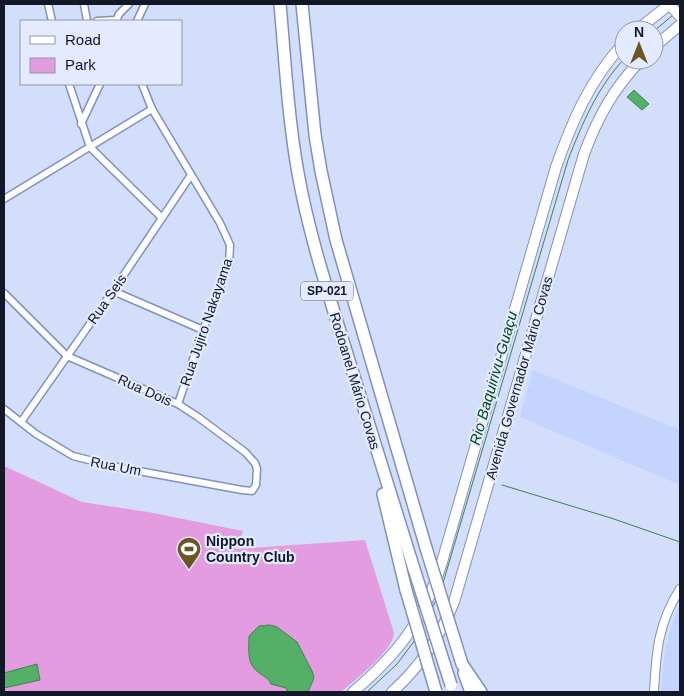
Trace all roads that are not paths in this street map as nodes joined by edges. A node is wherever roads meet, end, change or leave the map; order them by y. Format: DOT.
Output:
graph roads {
  1 [pos="48,4"];
  2 [pos="84,4"];
  3 [pos="129,4"];
  4 [pos="145,4"];
  5 [pos="280,4"];
  6 [pos="302,4"];
  7 [pos="674,8"];
  8 [pos="52,20"];
  9 [pos="87,20"];
  10 [pos="116,20"];
  11 [pos="137,20"];
  12 [pos="654,20"];
  13 [pos="680,25"];
  14 [pos="664,39"];
  15 [pos="614,55"];
  16 [pos="632,70"];
  17 [pos="69,85"];
  18 [pos="100,85"];
  19 [pos="142,85"];
  20 [pos="152,109"];
  21 [pos="81,124"];
  22 [pos="90,147"];
  23 [pos="192,174"];
  24 [pos="4,199"];
  25 [pos="162,218"];
  26 [pos="113,291"];
  27 [pos="4,293"];
  28 [pos="203,330"];
  29 [pos="67,356"];
  30 [pos="178,404"];
  31 [pos="4,409"];
  32 [pos="21,422"];
  33 [pos="376,451"];
  34 [pos="242,490"];
  35 [pos="680,589"];
  36 [pos="462,664"];
  37 [pos="452,689"];
  38 [pos="353,692"];
  39 [pos="392,692"];
  40 [pos="436,692"];
  41 [pos="471,692"];
  42 [pos="482,692"];
  43 [pos="654,692"];
  1 -- 8 [label="street"];
  2 -- 9 [label="street"];
  3 -- 10 [label="street"];
  4 -- 11 [label="street"];
  5 -- 33 [label="highway, Rodoanel Mário Covas / SP-021"];
  6 -- 36 [label="highway, Rodoanel Mário Covas / SP-021, bridge"];
  7 -- 12 [label="main road"];
  13 -- 14 [label="main road"];
  15 -- 38 [label="main road, Avenida Governador Mário Covas"];
  16 -- 39 [label="main road, Avenida Governador Mário Covas"];
  17 -- 21 [label="street"];
  18 -- 21 [label="street"];
  19 -- 20 [label="street, Rua Jujiro Nakayama"];
  20 -- 22 [label="street"];
  20 -- 23 [label="street, Rua Jujiro Nakayama"];
  21 -- 22 [label="street"];
  22 -- 24 [label="street"];
  22 -- 25 [label="street"];
  23 -- 25 [label="street, Rua Seis"];
  23 -- 28 [label="street, Rua Jujiro Nakayama"];
  25 -- 26 [label="street, Rua Seis"];
  26 -- 28 [label="street"];
  26 -- 29 [label="street, Rua Seis"];
  27 -- 29 [label="street, Rua Dois"];
  28 -- 30 [label="street, Rua Jujiro Nakayama"];
  29 -- 30 [label="street, Rua Dois"];
  29 -- 32 [label="street, Rua Seis"];
  30 -- 34 [label="street, Rua Dois"];
  31 -- 32 [label="street, Rua Um"];
  32 -- 34 [label="street, Rua Um"];
  33 -- 37 [label="highway, Rodoanel Mário Covas / SP-021, bridge"];
  33 -- 40 [label="highway, bridge"];
  35 -- 43 [label="street"];
  36 -- 41 [label="highway, Rodoanel Mário Covas / SP-021"];
  36 -- 42 [label="highway"];
}
